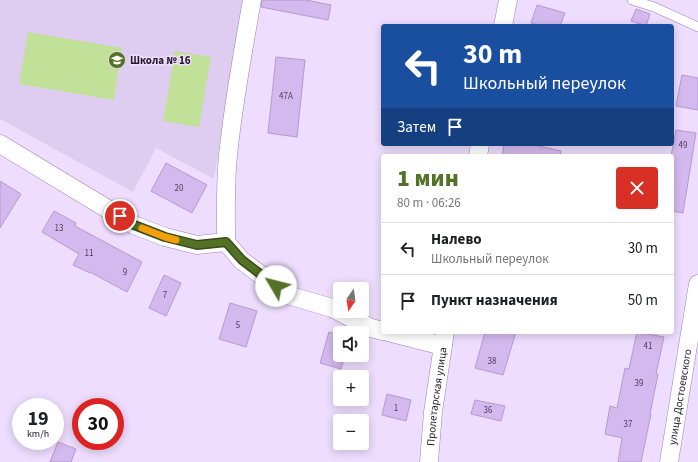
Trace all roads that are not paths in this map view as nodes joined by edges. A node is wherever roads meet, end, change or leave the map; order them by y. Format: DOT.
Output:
graph roads {
  1 [pos="252,0"];
  2 [pos="508,0"];
  3 [pos="632,0"];
  4 [pos="503,24"];
  5 [pos="698,27"];
  6 [pos="0,144"];
  7 [pos="226,242"];
  8 [pos="698,284"];
  9 [pos="381,330"];
  10 [pos="404,334"];
  11 [pos="444,339"];
  12 [pos="429,462"];
  13 [pos="668,462"];
  1 -- 7 [label="street"];
  2 -- 4 [label="street"];
  3 -- 5 [label="lane"];
  6 -- 7 [label="street"];
  7 -- 9 [label="street"];
  8 -- 13 [label="street, улица Достоевского"];
  10 -- 11 [label="street"];
  11 -- 12 [label="street, Пролетарская улица"];
}
